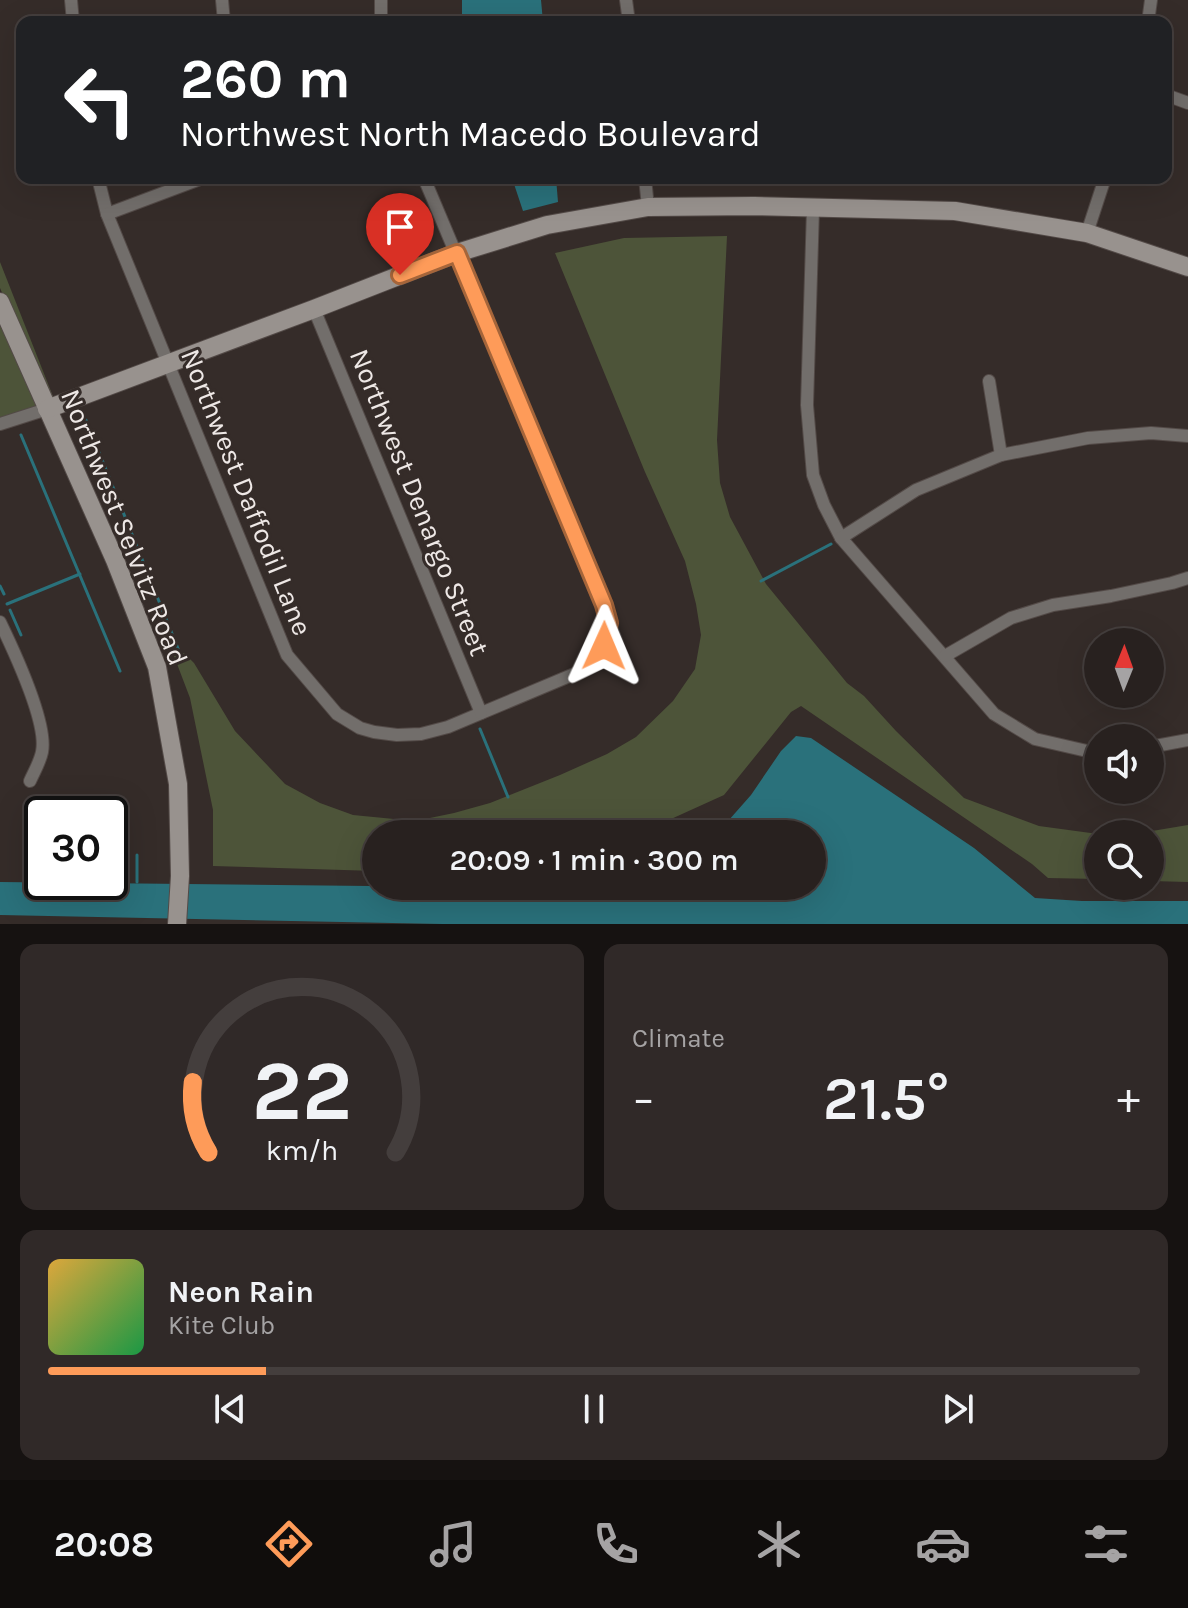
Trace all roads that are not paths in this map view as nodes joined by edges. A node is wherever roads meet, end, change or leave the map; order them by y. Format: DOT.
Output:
graph roads {
  1 [pos="100,184"];
  2 [pos="187,184"];
  3 [pos="427,184"];
  4 [pos="646,184"];
  5 [pos="1103,184"];
  6 [pos="648,207"];
  7 [pos="813,209"];
  8 [pos="107,214"];
  9 [pos="1087,233"];
  10 [pos="457,253"];
  11 [pos="1188,267"];
  12 [pos="0,302"];
  13 [pos="314,309"];
  14 [pos="169,364"];
  15 [pos="989,381"];
  16 [pos="47,409"];
  17 [pos="0,424"];
  18 [pos="1188,436"];
  19 [pos="1001,455"];
  20 [pos="841,538"];
  21 [pos="1188,578"];
  22 [pos="0,622"];
  23 [pos="945,656"];
  24 [pos="481,713"];
  25 [pos="1188,740"];
  26 [pos="1164,744"];
  27 [pos="1084,750"];
  28 [pos="30,781"];
  29 [pos="177,924"];
  1 -- 8 [label="street, Northwest Daffodil Lane"];
  2 -- 8 [label="street"];
  3 -- 10 [label="street, Northwest Daffodil Lane"];
  4 -- 6 [label="street"];
  5 -- 9 [label="street"];
  6 -- 7 [label="street"];
  6 -- 10 [label="street"];
  7 -- 9 [label="street"];
  7 -- 20 [label="street"];
  8 -- 14 [label="street, Northwest Daffodil Lane"];
  9 -- 11 [label="street"];
  10 -- 13 [label="street"];
  10 -- 24 [label="street, Northwest Daffodil Lane"];
  12 -- 16 [label="street, Northwest Selvitz Road"];
  13 -- 14 [label="street"];
  13 -- 24 [label="street, Northwest Denargo Street"];
  14 -- 16 [label="street"];
  14 -- 24 [label="street, Northwest Daffodil Lane"];
  15 -- 19 [label="street"];
  16 -- 17 [label="street"];
  16 -- 29 [label="street, Northwest Selvitz Road"];
  18 -- 19 [label="street"];
  19 -- 20 [label="street"];
  20 -- 23 [label="street"];
  21 -- 23 [label="street"];
  22 -- 28 [label="street"];
  23 -- 27 [label="street"];
  25 -- 26 [label="street"];
}
